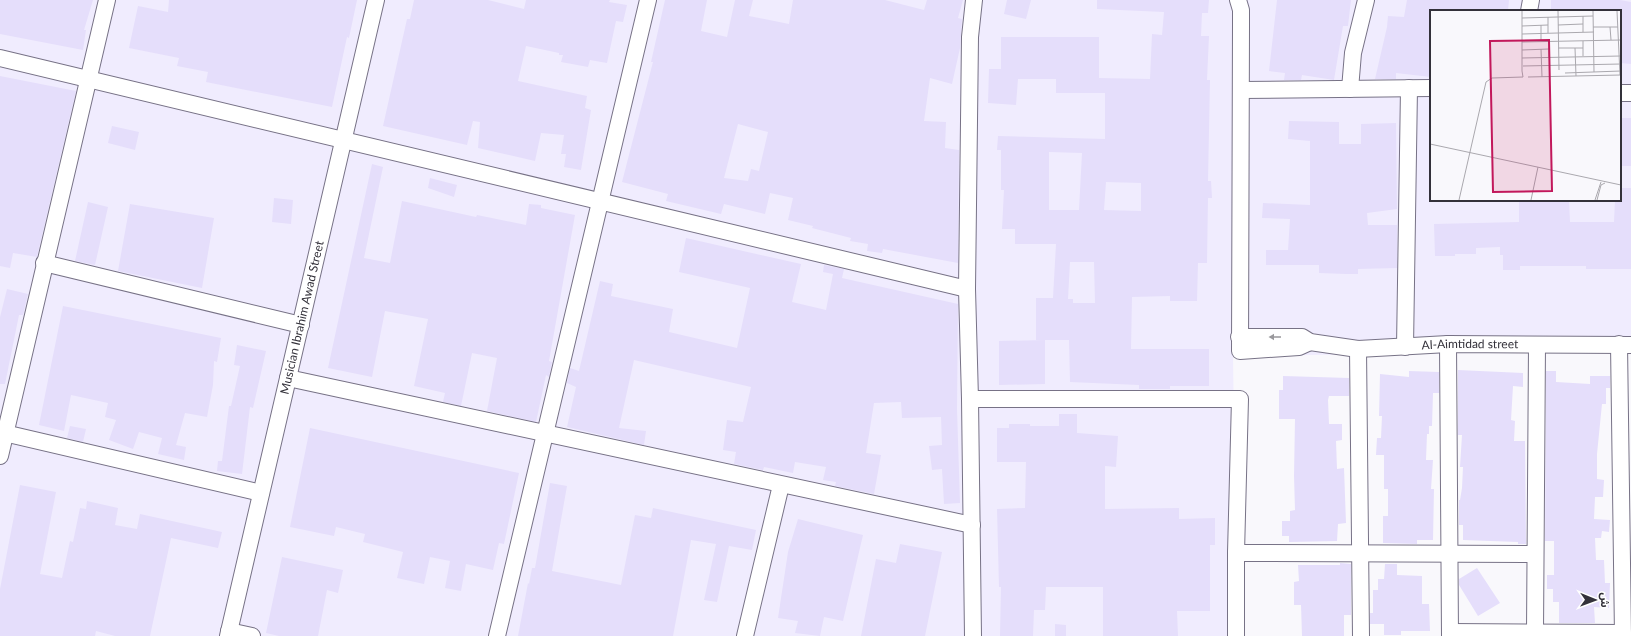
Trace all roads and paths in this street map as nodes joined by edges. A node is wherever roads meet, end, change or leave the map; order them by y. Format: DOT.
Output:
graph roads {
  1 [pos="107,0"];
  2 [pos="376,0"];
  3 [pos="648,0"];
  4 [pos="974,0"];
  5 [pos="1238,0"];
  6 [pos="1366,0"];
  7 [pos="1531,0"];
  8 [pos="1529,10"];
  9 [pos="0,58"];
  10 [pos="89,80"];
  11 [pos="1409,88"];
  12 [pos="1430,88"];
  13 [pos="1350,89"];
  14 [pos="1240,90"];
  15 [pos="344,140"];
  16 [pos="600,201"];
  17 [pos="44,263"];
  18 [pos="967,288"];
  19 [pos="301,325"];
  20 [pos="1448,344"];
  21 [pos="1625,344"];
  22 [pos="1537,345"];
  23 [pos="1405,347"];
  24 [pos="1358,350"];
  25 [pos="288,378"];
  26 [pos="970,399"];
  27 [pos="2,432"];
  28 [pos="545,434"];
  29 [pos="0,456"];
  30 [pos="780,485"];
  31 [pos="261,493"];
  32 [pos="972,525"];
  33 [pos="1360,552"];
  34 [pos="1449,552"];
  35 [pos="1627,552"];
  36 [pos="1236,553"];
  37 [pos="1535,554"];
  38 [pos="1534,632"];
  39 [pos="229,633"];
  40 [pos="1450,634"];
  41 [pos="1624,635"];
  42 [pos="252,636"];
  43 [pos="497,636"];
  44 [pos="745,636"];
  45 [pos="973,636"];
  46 [pos="1236,636"];
  47 [pos="1361,636"];
  1 -- 10 [label="street"];
  2 -- 15 [label="street, Musician Ibrahim Awad Street"];
  3 -- 16 [label="street"];
  4 -- 18 [label="street"];
  5 -- 14 [label="street"];
  6 -- 13 [label="street"];
  7 -- 8 [label="street"];
  9 -- 10 [label="street"];
  10 -- 15 [label="street"];
  10 -- 17 [label="street"];
  11 -- 12 [label="street"];
  11 -- 13 [label="street"];
  11 -- 23 [label="street"];
  13 -- 14 [label="street"];
  14 -- 24 [label="street, Al-Aimtidad street"];
  15 -- 16 [label="street"];
  15 -- 19 [label="street, Musician Ibrahim Awad Street"];
  16 -- 18 [label="street"];
  16 -- 28 [label="street"];
  17 -- 19 [label="street"];
  17 -- 27 [label="street"];
  18 -- 26 [label="street"];
  19 -- 25 [label="street, Musician Ibrahim Awad Street"];
  20 -- 22 [label="street, Al-Aimtidad street"];
  20 -- 23 [label="street, Al-Aimtidad street"];
  20 -- 34 [label="street"];
  21 -- 22 [label="street, Al-Aimtidad street"];
  21 -- 35 [label="street"];
  22 -- 37 [label="street"];
  23 -- 24 [label="street, Al-Aimtidad street"];
  24 -- 33 [label="street"];
  25 -- 28 [label="street"];
  25 -- 31 [label="street, Musician Ibrahim Awad Street"];
  26 -- 32 [label="street"];
  26 -- 36 [label="street"];
  27 -- 29 [label="street"];
  27 -- 31 [label="street"];
  28 -- 30 [label="street"];
  28 -- 43 [label="street"];
  30 -- 32 [label="street"];
  30 -- 44 [label="street"];
  31 -- 39 [label="street, Musician Ibrahim Awad Street"];
  32 -- 45 [label="street"];
  33 -- 34 [label="street"];
  33 -- 36 [label="street"];
  33 -- 47 [label="street"];
  34 -- 37 [label="street"];
  34 -- 40 [label="street"];
  35 -- 41 [label="street"];
  36 -- 46 [label="street"];
  37 -- 38 [label="street"];
  38 -- 40 [label="street"];
  38 -- 41 [label="street"];
  39 -- 42 [label="street"];
}
